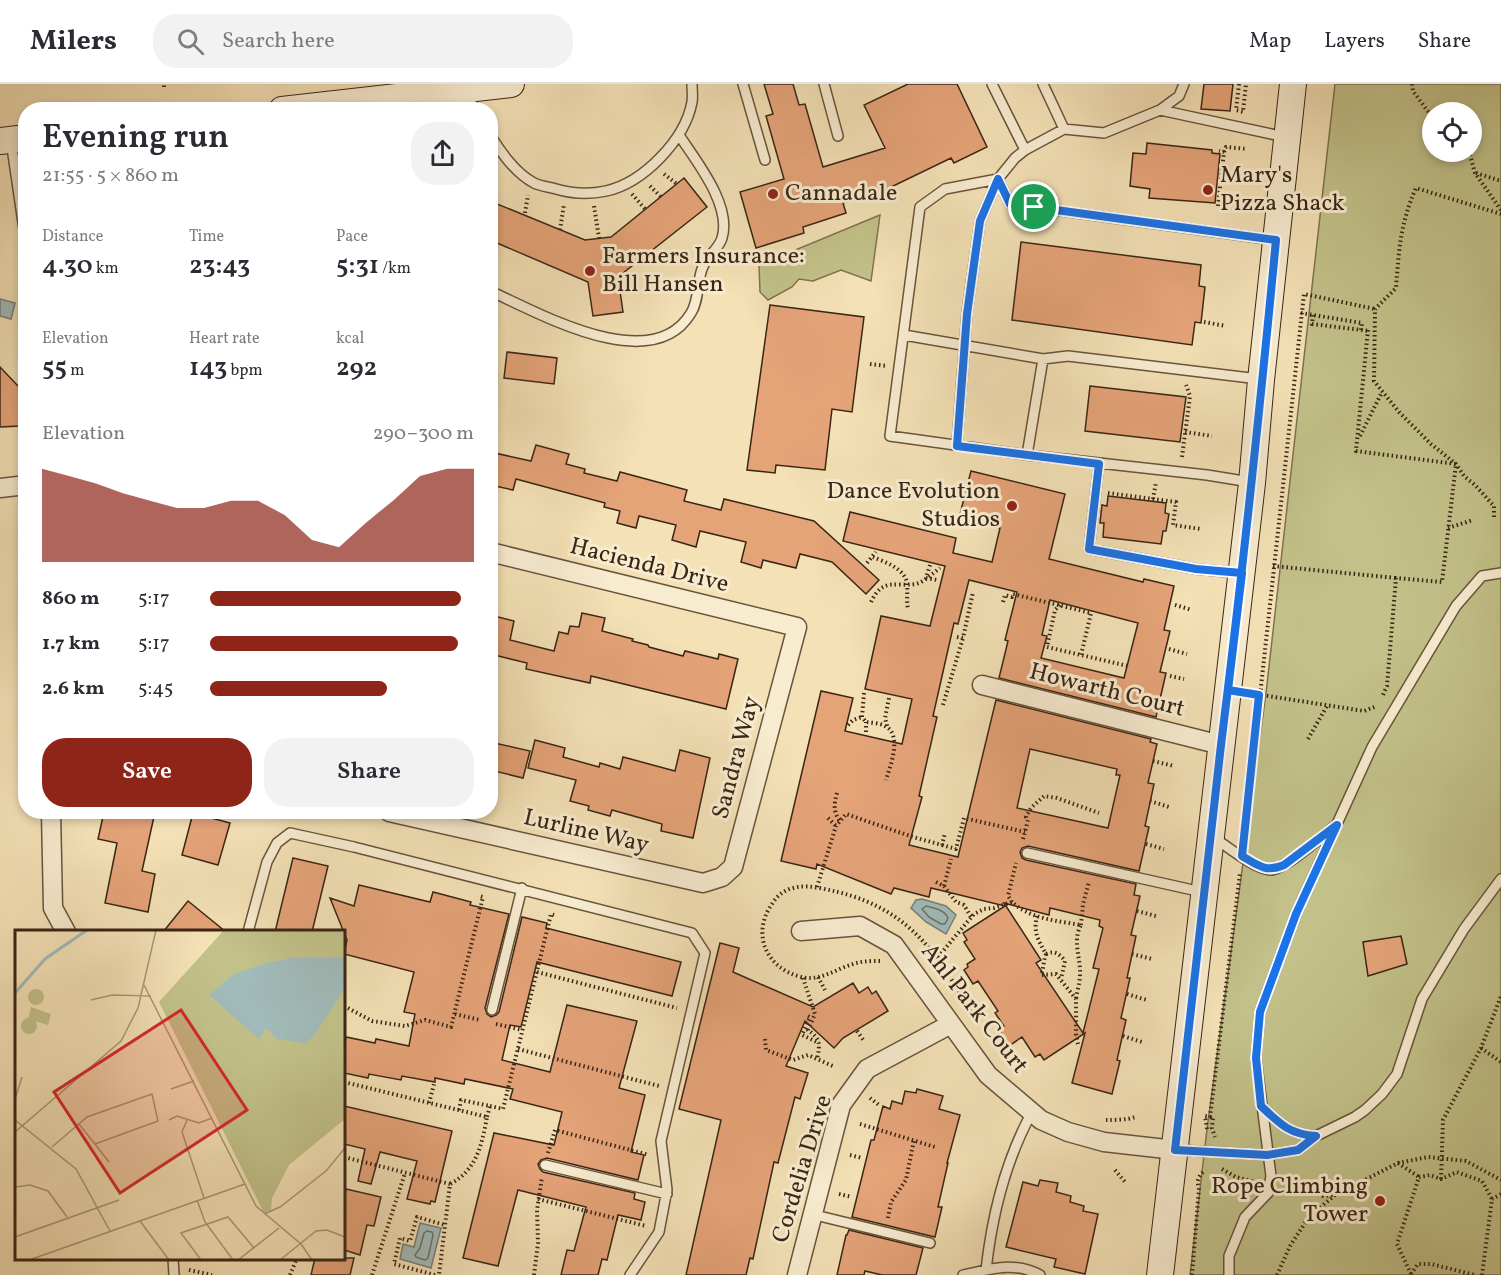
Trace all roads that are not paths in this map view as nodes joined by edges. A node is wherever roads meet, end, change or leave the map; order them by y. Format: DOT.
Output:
graph roads {
  1 [pos="511,84"];
  2 [pos="692,84"];
  3 [pos="743,84"];
  4 [pos="824,84"];
  5 [pos="992,84"];
  6 [pos="1043,84"];
  7 [pos="1184,84"];
  8 [pos="1293,84"];
  9 [pos="470,99"];
  10 [pos="419,102"];
  11 [pos="1160,110"];
  12 [pos="1064,129"];
  13 [pos="679,135"];
  14 [pos="838,136"];
  15 [pos="1287,138"];
  16 [pos="12,140"];
  17 [pos="498,148"];
  18 [pos="1025,150"];
  19 [pos="765,160"];
  20 [pos="998,179"];
  21 [pos="18,184"];
  22 [pos="1276,240"];
  23 [pos="498,295"];
  24 [pos="904,335"];
  25 [pos="966,346"];
  26 [pos="1043,359"];
  27 [pos="1261,380"];
  28 [pos="957,446"];
  29 [pos="1027,454"];
  30 [pos="1099,464"];
  31 [pos="1252,483"];
  32 [pos="18,486"];
  33 [pos="0,488"];
  34 [pos="498,554"];
  35 [pos="1242,573"];
  36 [pos="1501,573"];
  37 [pos="797,627"];
  38 [pos="982,685"];
  39 [pos="1221,745"];
  40 [pos="51,819"];
  41 [pos="420,819"];
  42 [pos="1337,825"];
  43 [pos="1211,836"];
  44 [pos="1023,852"];
  45 [pos="1501,879"];
  46 [pos="703,883"];
  47 [pos="522,888"];
  48 [pos="1205,892"];
  49 [pos="65,930"];
  50 [pos="249,930"];
  51 [pos="801,931"];
  52 [pos="492,1010"];
  53 [pos="951,1024"];
  54 [pos="1261,1106"];
  55 [pos="1031,1114"];
  56 [pos="1316,1136"];
  57 [pos="1175,1150"];
  58 [pos="1267,1155"];
  59 [pos="545,1165"];
  60 [pos="667,1194"];
  61 [pos="811,1214"];
  62 [pos="930,1243"];
  63 [pos="173,1260"];
  64 [pos="986,1270"];
  65 [pos="174,1275"];
  66 [pos="630,1275"];
  67 [pos="797,1275"];
  68 [pos="963,1275"];
  69 [pos="1040,1275"];
  70 [pos="1160,1275"];
  71 [pos="1229,1275"];
  1 -- 9 [label="street"];
  2 -- 13 [label="lane"];
  3 -- 19 [label="lane"];
  4 -- 14 [label="lane"];
  5 -- 18 [label="lane"];
  6 -- 12 [label="lane"];
  7 -- 11 [label="lane"];
  8 -- 15 [label="street"];
  9 -- 10 [label="street"];
  11 -- 12 [label="lane"];
  11 -- 15 [label="lane"];
  12 -- 18 [label="lane"];
  13 -- 17 [label="lane"];
  13 -- 23 [label="lane"];
  15 -- 22 [label="street"];
  16 -- 21 [label="lane"];
  18 -- 20 [label="lane"];
  20 -- 22 [label="lane"];
  20 -- 24 [label="lane"];
  20 -- 25 [label="lane"];
  22 -- 27 [label="street"];
  24 -- 25 [label="lane"];
  24 -- 28 [label="lane"];
  25 -- 26 [label="lane"];
  25 -- 28 [label="lane"];
  26 -- 27 [label="lane"];
  26 -- 29 [label="lane"];
  27 -- 31 [label="street"];
  28 -- 29 [label="lane"];
  29 -- 30 [label="lane"];
  30 -- 31 [label="lane"];
  30 -- 35 [label="lane"];
  31 -- 35 [label="street"];
  32 -- 33 [label="street"];
  34 -- 37 [label="street, Hacienda Drive"];
  35 -- 39 [label="street"];
  36 -- 42 [label="lane"];
  37 -- 46 [label="street, Sandra Way"];
  38 -- 39 [label="street, Howarth Court"];
  39 -- 43 [label="street"];
  40 -- 49 [label="street"];
  41 -- 46 [label="street, Lurline Way"];
  42 -- 43 [label="lane"];
  42 -- 54 [label="lane"];
  43 -- 48 [label="street"];
  44 -- 48 [label="lane"];
  45 -- 56 [label="lane"];
  47 -- 50 [label="lane"];
  47 -- 52 [label="lane"];
  47 -- 60 [label="lane"];
  48 -- 57 [label="street"];
  51 -- 53 [label="street, Ahl Park Court"];
  53 -- 55 [label="street, Ahl Park Court"];
  53 -- 61 [label="street, Cordelia Drive"];
  54 -- 56 [label="lane"];
  54 -- 58 [label="lane"];
  55 -- 57 [label="street, Ahl Park Court"];
  55 -- 64 [label="lane"];
  56 -- 58 [label="lane"];
  57 -- 58 [label="lane"];
  57 -- 70 [label="street"];
  58 -- 71 [label="lane"];
  59 -- 60 [label="lane"];
  60 -- 66 [label="lane"];
  61 -- 62 [label="lane"];
  61 -- 67 [label="street, Cordelia Drive"];
  63 -- 65 [label="lane"];
  64 -- 68 [label="lane"];
  64 -- 69 [label="lane"];
}
